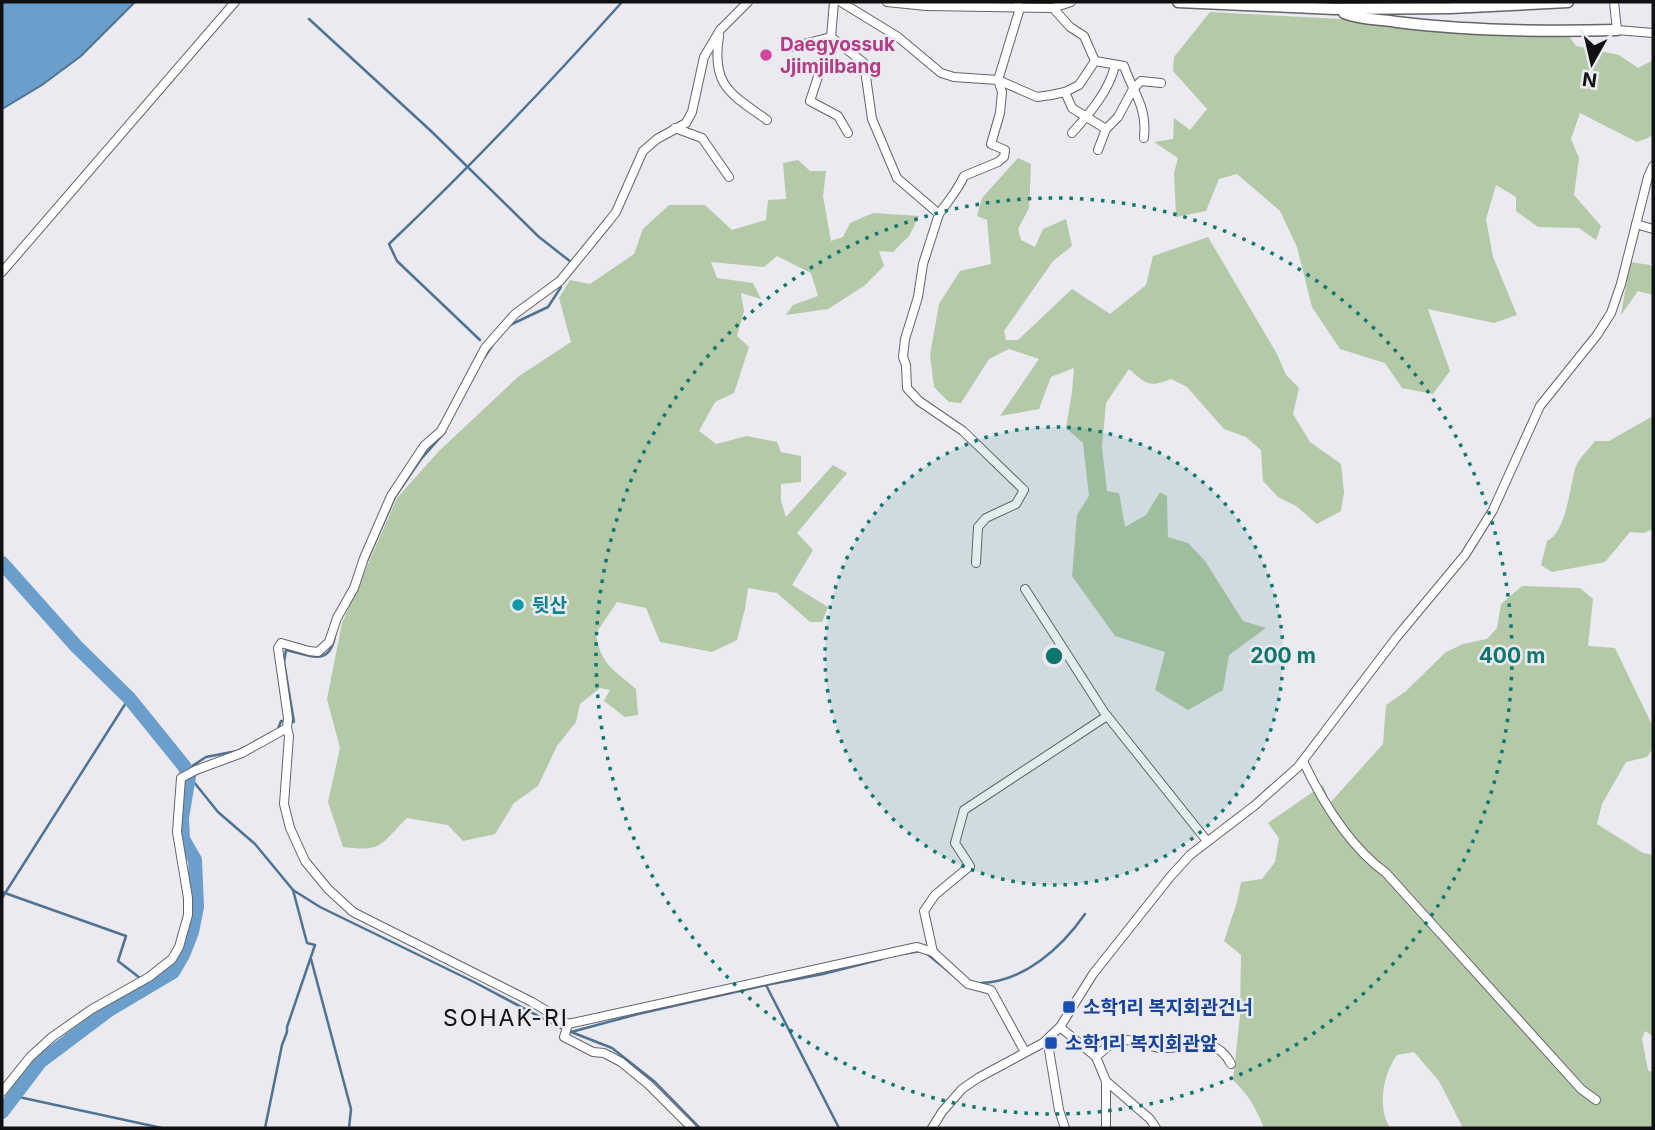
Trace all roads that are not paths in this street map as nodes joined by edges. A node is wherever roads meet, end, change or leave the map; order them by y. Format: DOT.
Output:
graph roads {
  1 [pos="236,2"];
  2 [pos="748,2"];
  3 [pos="834,2"];
  4 [pos="841,2"];
  5 [pos="887,2"];
  6 [pos="1071,2"];
  7 [pos="1178,2"];
  8 [pos="1302,2"];
  9 [pos="1457,2"];
  10 [pos="1568,2"];
  11 [pos="1614,2"];
  12 [pos="1354,3"];
  13 [pos="1018,5"];
  14 [pos="1053,8"];
  15 [pos="1335,9"];
  16 [pos="720,30"];
  17 [pos="1617,30"];
  18 [pos="1653,33"];
  19 [pos="831,37"];
  20 [pos="792,47"];
  21 [pos="1095,61"];
  22 [pos="1115,65"];
  23 [pos="998,80"];
  24 [pos="1161,83"];
  25 [pos="1133,89"];
  26 [pos="1065,92"];
  27 [pos="1085,118"];
  28 [pos="766,120"];
  29 [pos="675,128"];
  30 [pos="1106,130"];
  31 [pos="848,133"];
  32 [pos="1072,133"];
  33 [pos="1144,138"];
  34 [pos="1098,150"];
  35 [pos="1653,166"];
  36 [pos="729,177"];
  37 [pos="939,214"];
  38 [pos="1636,224"];
  39 [pos="1653,229"];
  40 [pos="2,272"];
  41 [pos="976,563"];
  42 [pos="1024,589"];
  43 [pos="1107,716"];
  44 [pos="287,728"];
  45 [pos="1303,761"];
  46 [pos="1207,841"];
  47 [pos="933,952"];
  48 [pos="568,1024"];
  49 [pos="1060,1027"];
  50 [pos="1051,1036"];
  51 [pos="1024,1052"];
  52 [pos="1096,1057"];
  53 [pos="1231,1063"];
  54 [pos="1107,1081"];
  55 [pos="2,1092"];
  56 [pos="1596,1100"];
  57 [pos="692,1128"];
  58 [pos="932,1128"];
  59 [pos="1065,1128"];
  60 [pos="1106,1128"];
  61 [pos="1156,1128"];
  1 -- 40 [label="street"];
  2 -- 16 [label="street"];
  3 -- 19 [label="street"];
  4 -- 23 [label="street"];
  5 -- 13 [label="street"];
  6 -- 14 [label="street"];
  7 -- 15 [label="highway"];
  8 -- 12 [label="highway"];
  9 -- 12 [label="highway"];
  10 -- 15 [label="highway"];
  11 -- 17 [label="street"];
  13 -- 14 [label="street"];
  13 -- 23 [label="street"];
  14 -- 21 [label="street"];
  15 -- 17 [label="highway"];
  16 -- 28 [label="street"];
  16 -- 29 [label="street"];
  17 -- 18 [label="street"];
  19 -- 20 [label="street"];
  19 -- 31 [label="street"];
  19 -- 37 [label="street"];
  21 -- 22 [label="street"];
  21 -- 26 [label="street"];
  22 -- 25 [label="street"];
  22 -- 27 [label="street"];
  23 -- 26 [label="street"];
  23 -- 37 [label="street"];
  24 -- 25 [label="street"];
  25 -- 30 [label="street"];
  25 -- 33 [label="street"];
  26 -- 27 [label="street"];
  27 -- 30 [label="street"];
  27 -- 32 [label="street"];
  29 -- 36 [label="street"];
  29 -- 44 [label="street"];
  30 -- 34 [label="street"];
  35 -- 38 [label="street"];
  37 -- 41 [label="street"];
  38 -- 39 [label="street"];
  38 -- 45 [label="street"];
  42 -- 43 [label="street"];
  43 -- 46 [label="street"];
  43 -- 47 [label="street"];
  44 -- 48 [label="street"];
  44 -- 55 [label="street"];
  45 -- 46 [label="street"];
  45 -- 56 [label="street"];
  46 -- 49 [label="street"];
  47 -- 48 [label="street"];
  47 -- 51 [label="street"];
  48 -- 57 [label="street"];
  49 -- 50 [label="street"];
  49 -- 52 [label="street"];
  50 -- 51 [label="street"];
  50 -- 59 [label="street"];
  51 -- 58 [label="street"];
  52 -- 53 [label="street"];
  52 -- 54 [label="street"];
  54 -- 60 [label="street"];
  54 -- 61 [label="street"];
}
